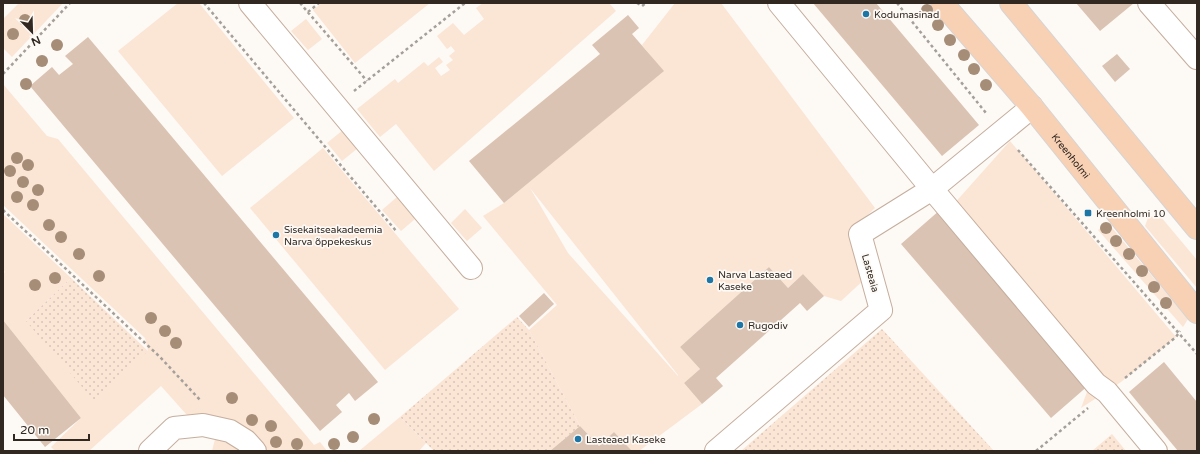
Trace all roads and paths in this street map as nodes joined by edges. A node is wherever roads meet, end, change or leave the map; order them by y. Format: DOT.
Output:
graph roads {
  1 [pos="70,3"];
  2 [pos="204,3"];
  3 [pos="250,3"];
  4 [pos="300,3"];
  5 [pos="319,3"];
  6 [pos="465,3"];
  7 [pos="637,3"];
  8 [pos="646,3"];
  9 [pos="779,3"];
  10 [pos="897,3"];
  11 [pos="942,3"];
  12 [pos="1011,3"];
  13 [pos="1149,3"];
  14 [pos="308,12"];
  15 [pos="1197,58"];
  16 [pos="3,74"];
  17 [pos="367,81"];
  18 [pos="336,105"];
  19 [pos="1032,107"];
  20 [pos="1004,130"];
  21 [pos="932,189"];
  22 [pos="3,210"];
  23 [pos="1197,228"];
  24 [pos="397,232"];
  25 [pos="471,268"];
  26 [pos="1197,312"];
  27 [pos="1197,354"];
  28 [pos="205,405"];
  29 [pos="150,451"];
  30 [pos="255,451"];
  31 [pos="716,451"];
  32 [pos="1156,451"];
  1 -- 16 [label="path"];
  2 -- 24 [label="path"];
  3 -- 18 [label="street"];
  4 -- 14 [label="path"];
  5 -- 14 [label="path"];
  6 -- 17 [label="path"];
  7 -- 8 [label="path"];
  9 -- 21 [label="street"];
  10 -- 20 [label="path"];
  11 -- 19 [label="main road, Kreenholmi"];
  12 -- 23 [label="main road"];
  13 -- 15 [label="street"];
  14 -- 17 [label="path"];
  17 -- 18 [label="path"];
  18 -- 25 [label="street"];
  19 -- 20 [label="street, Lasteaia"];
  19 -- 26 [label="main road, Kreenholmi"];
  20 -- 21 [label="street, Lasteaia"];
  20 -- 27 [label="path"];
  21 -- 31 [label="street, Lasteaia"];
  21 -- 32 [label="street"];
  22 -- 28 [label="path"];
  29 -- 30 [label="street"];
}
